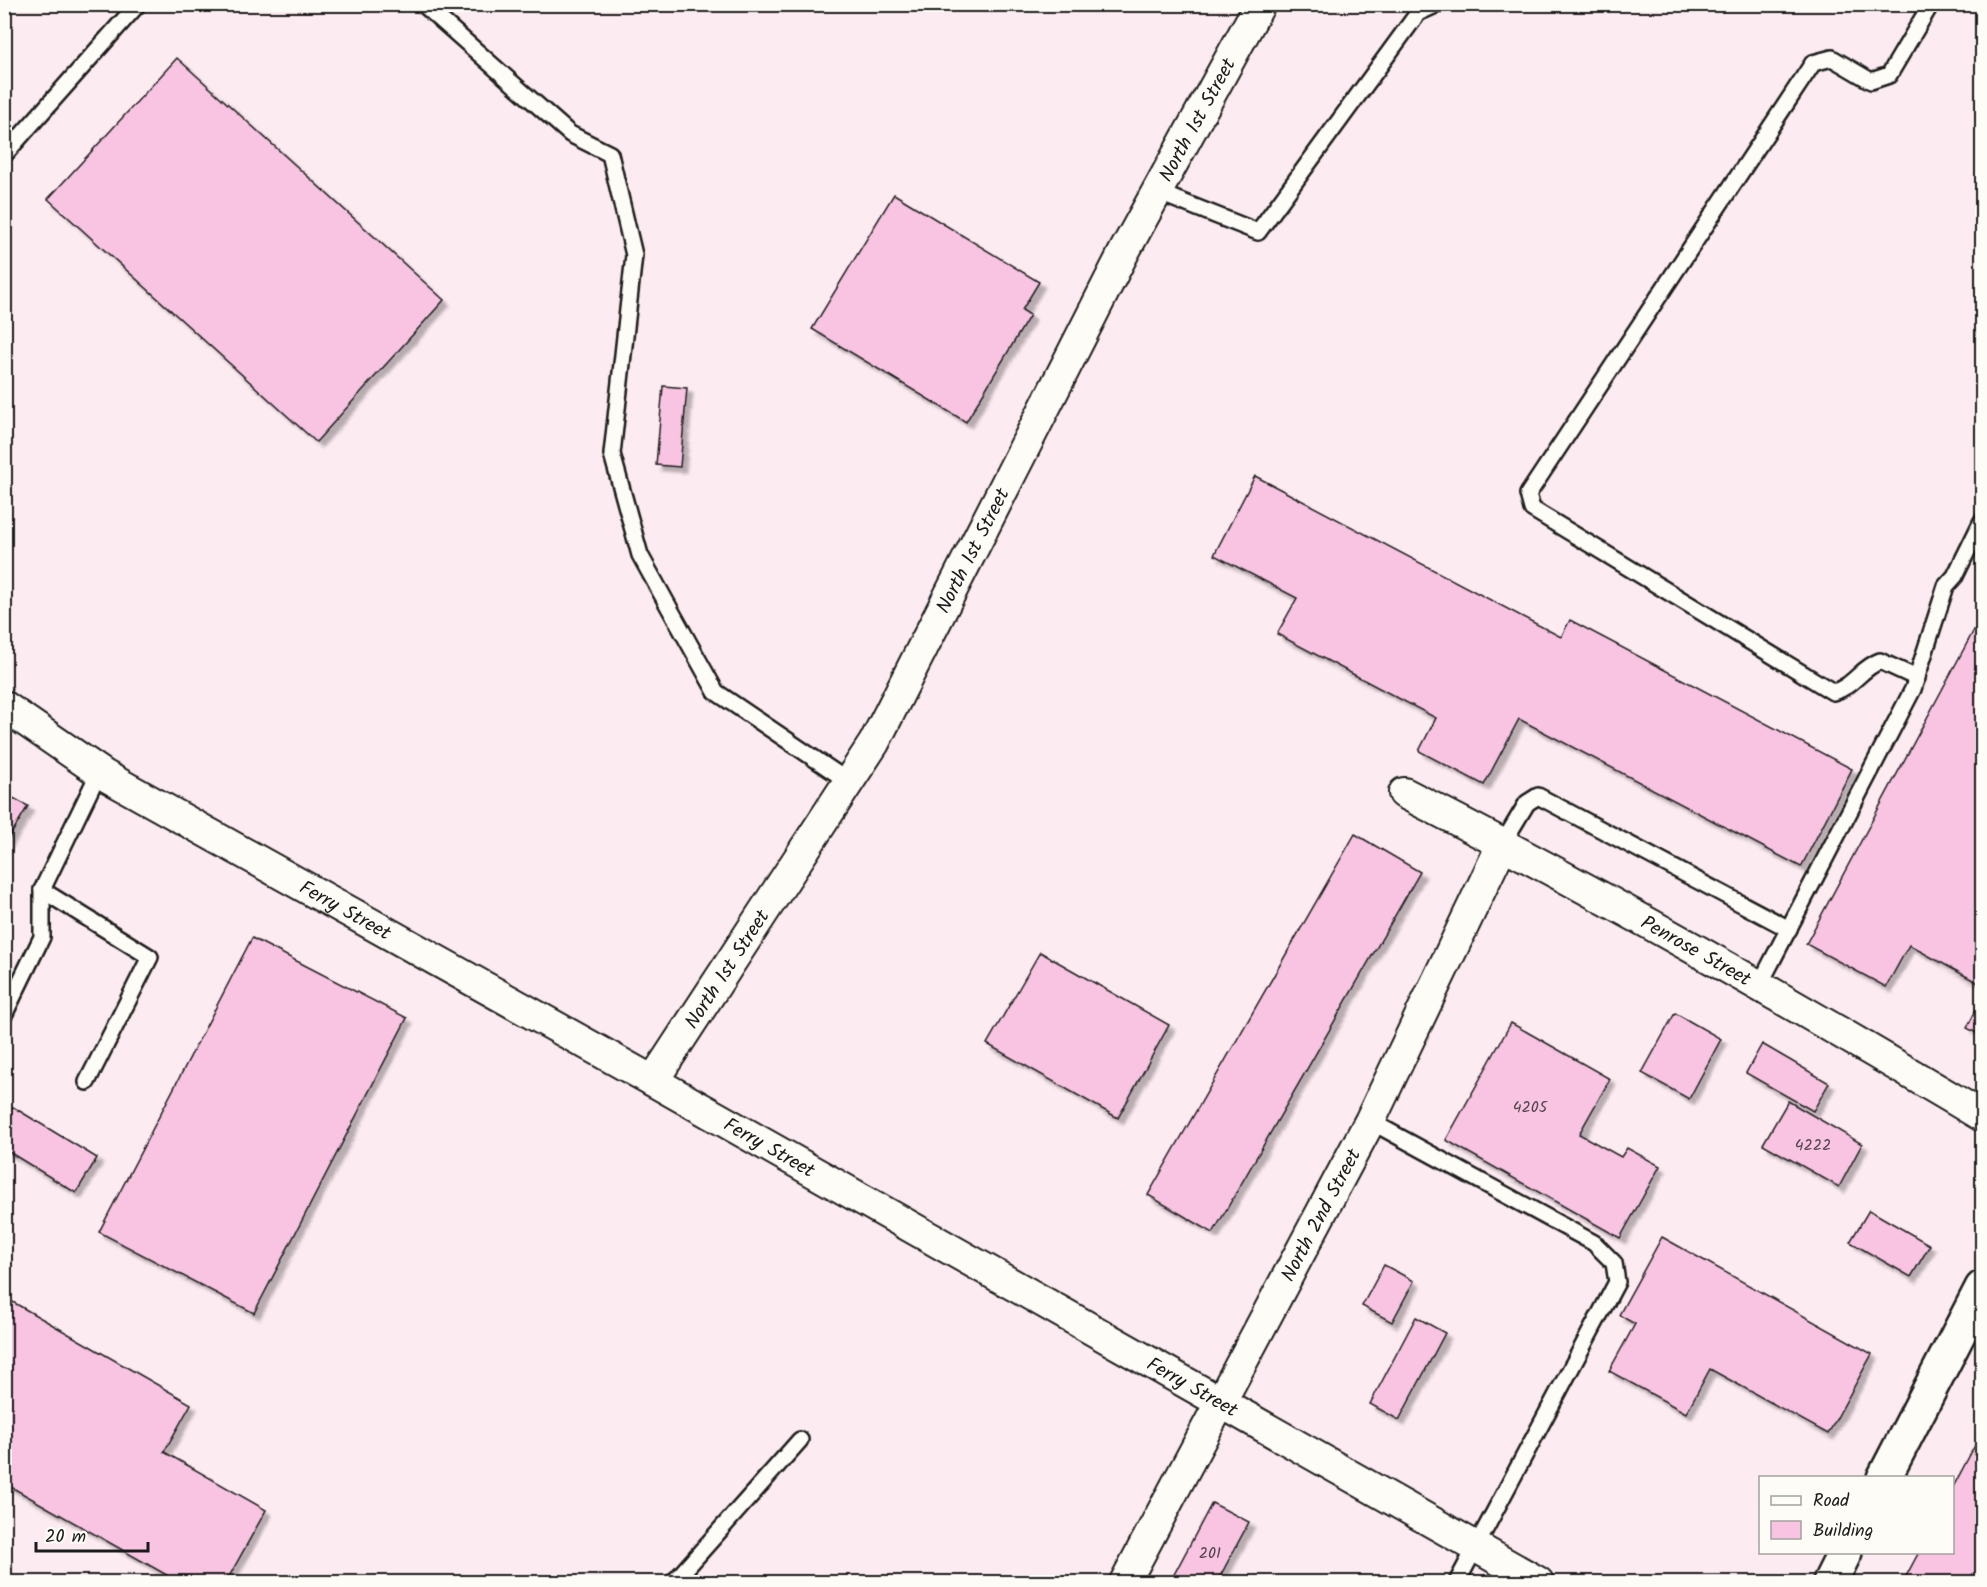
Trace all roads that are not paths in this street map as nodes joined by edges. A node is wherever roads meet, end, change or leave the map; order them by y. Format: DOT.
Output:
graph roads {
  1 [pos="138,4"];
  2 [pos="423,4"];
  3 [pos="1260,4"];
  4 [pos="1438,4"];
  5 [pos="1931,4"];
  6 [pos="4,155"];
  7 [pos="1157,192"];
  8 [pos="1983,521"];
  9 [pos="1917,678"];
  10 [pos="4,706"];
  11 [pos="99,772"];
  12 [pos="849,782"];
  13 [pos="1404,792"];
  14 [pos="1503,843"];
  15 [pos="42,890"];
  16 [pos="1789,929"];
  17 [pos="1760,984"];
  18 [pos="4,1015"];
  19 [pos="653,1081"];
  20 [pos="87,1082"];
  21 [pos="1983,1116"];
  22 [pos="1370,1120"];
  23 [pos="1983,1288"];
  24 [pos="1222,1403"];
  25 [pos="800,1440"];
  26 [pos="1885,1476"];
  27 [pos="1475,1547"];
  28 [pos="1844,1554"];
  29 [pos="674,1582"];
  30 [pos="1125,1582"];
  31 [pos="1457,1582"];
  32 [pos="1538,1582"];
  33 [pos="1830,1582"];
  1 -- 6 [label="lane"];
  2 -- 12 [label="lane"];
  3 -- 7 [label="street, North 1st Street"];
  4 -- 7 [label="lane"];
  5 -- 9 [label="lane"];
  7 -- 12 [label="street, North 1st Street"];
  8 -- 9 [label="lane"];
  9 -- 16 [label="lane"];
  10 -- 11 [label="street, Ferry Street"];
  11 -- 15 [label="lane"];
  11 -- 19 [label="street, Ferry Street"];
  12 -- 19 [label="street, North 1st Street"];
  13 -- 14 [label="street, Penrose Street"];
  14 -- 16 [label="lane"];
  14 -- 17 [label="street, Penrose Street"];
  14 -- 22 [label="street, North 2nd Street"];
  15 -- 18 [label="lane"];
  15 -- 20 [label="lane"];
  16 -- 17 [label="lane"];
  17 -- 21 [label="street, Penrose Street"];
  19 -- 24 [label="street, Ferry Street"];
  22 -- 24 [label="street, North 2nd Street"];
  22 -- 27 [label="lane"];
  23 -- 26 [label="main road"];
  24 -- 27 [label="street, Ferry Street"];
  24 -- 30 [label="street, North 2nd Street"];
  25 -- 29 [label="lane"];
  27 -- 31 [label="lane"];
  27 -- 32 [label="street, Ferry Street"];
  28 -- 33 [label="main road"];
}
